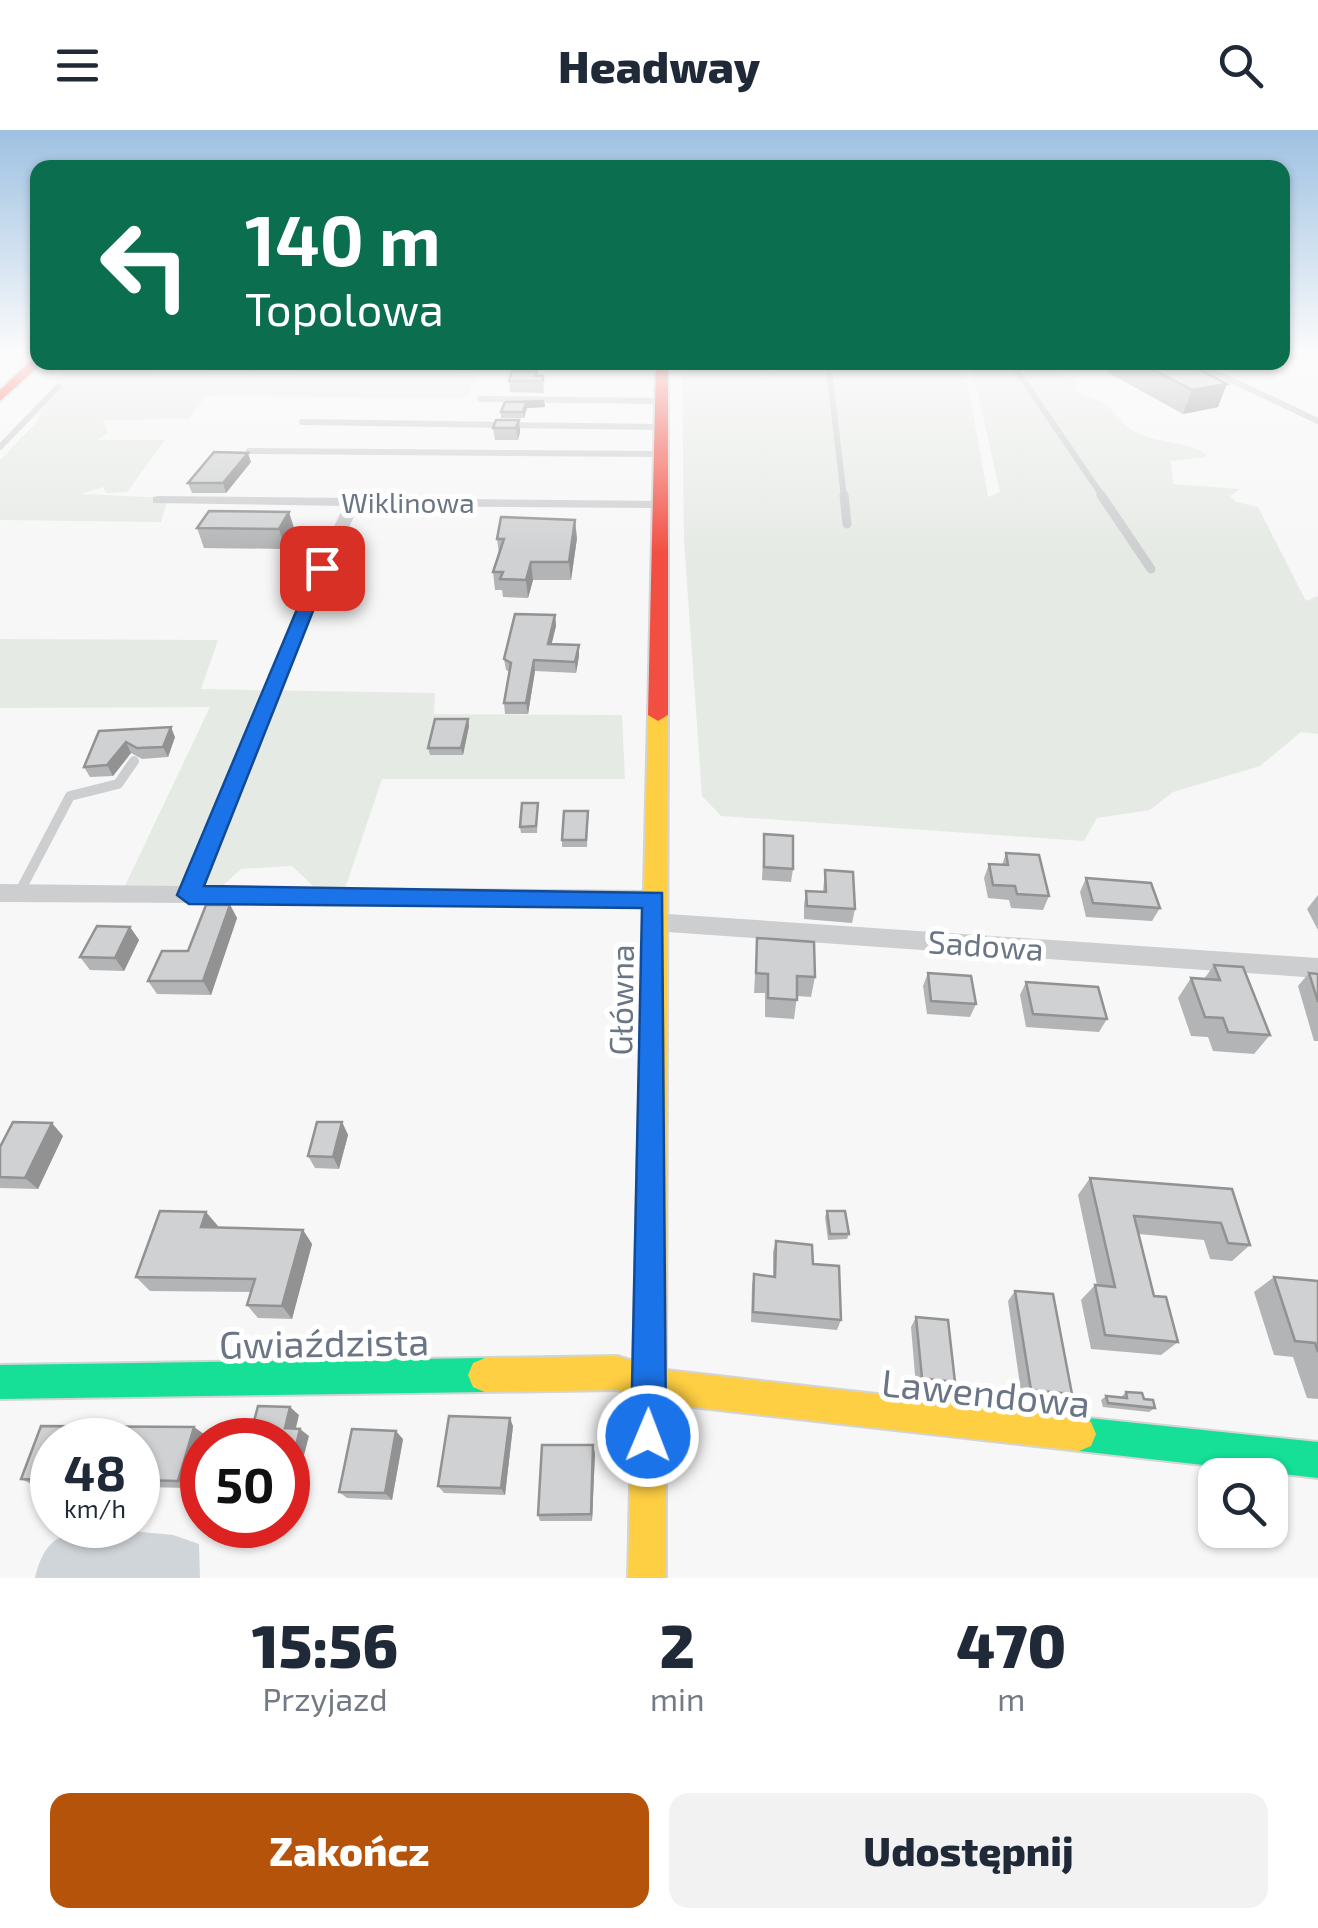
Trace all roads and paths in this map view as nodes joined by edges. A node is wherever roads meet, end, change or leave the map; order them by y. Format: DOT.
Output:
graph roads {
  1 [pos="27,420"];
  2 [pos="661,420"];
  3 [pos="834,420"];
  4 [pos="1051,420"];
  5 [pos="302,422"];
  6 [pos="660,427"];
  7 [pos="0,447"];
  8 [pos="249,451"];
  9 [pos="659,454"];
  10 [pos="158,500"];
  11 [pos="354,501"];
  12 [pos="659,504"];
  13 [pos="846,524"];
  14 [pos="307,568"];
  15 [pos="1151,569"];
  16 [pos="280,571"];
  17 [pos="134,761"];
  18 [pos="10,894"];
  19 [pos="189,895"];
  20 [pos="654,910"];
  21 [pos="1318,968"];
  22 [pos="649,1381"];
  23 [pos="0,1382"];
  24 [pos="1318,1460"];
  25 [pos="647,1578"];
  1 -- 7 [label="lane"];
  2 -- 6 [label="main road, Główna"];
  3 -- 13 [label="lane"];
  4 -- 15 [label="lane"];
  5 -- 6 [label="lane"];
  6 -- 9 [label="main road, Główna"];
  8 -- 9 [label="lane"];
  9 -- 12 [label="main road, Główna"];
  10 -- 11 [label="street, Wiklinowa"];
  11 -- 12 [label="street, Wiklinowa"];
  11 -- 19 [label="street"];
  12 -- 20 [label="main road, Główna"];
  14 -- 16 [label="path"];
  17 -- 18 [label="lane"];
  18 -- 19 [label="street, Sadowa"];
  19 -- 20 [label="street, Sadowa"];
  20 -- 21 [label="street, Sadowa"];
  20 -- 22 [label="main road, Główna"];
  22 -- 23 [label="main road, Gwiaździsta"];
  22 -- 24 [label="main road, Lawendowa"];
  22 -- 25 [label="main road, Główna"];
}
